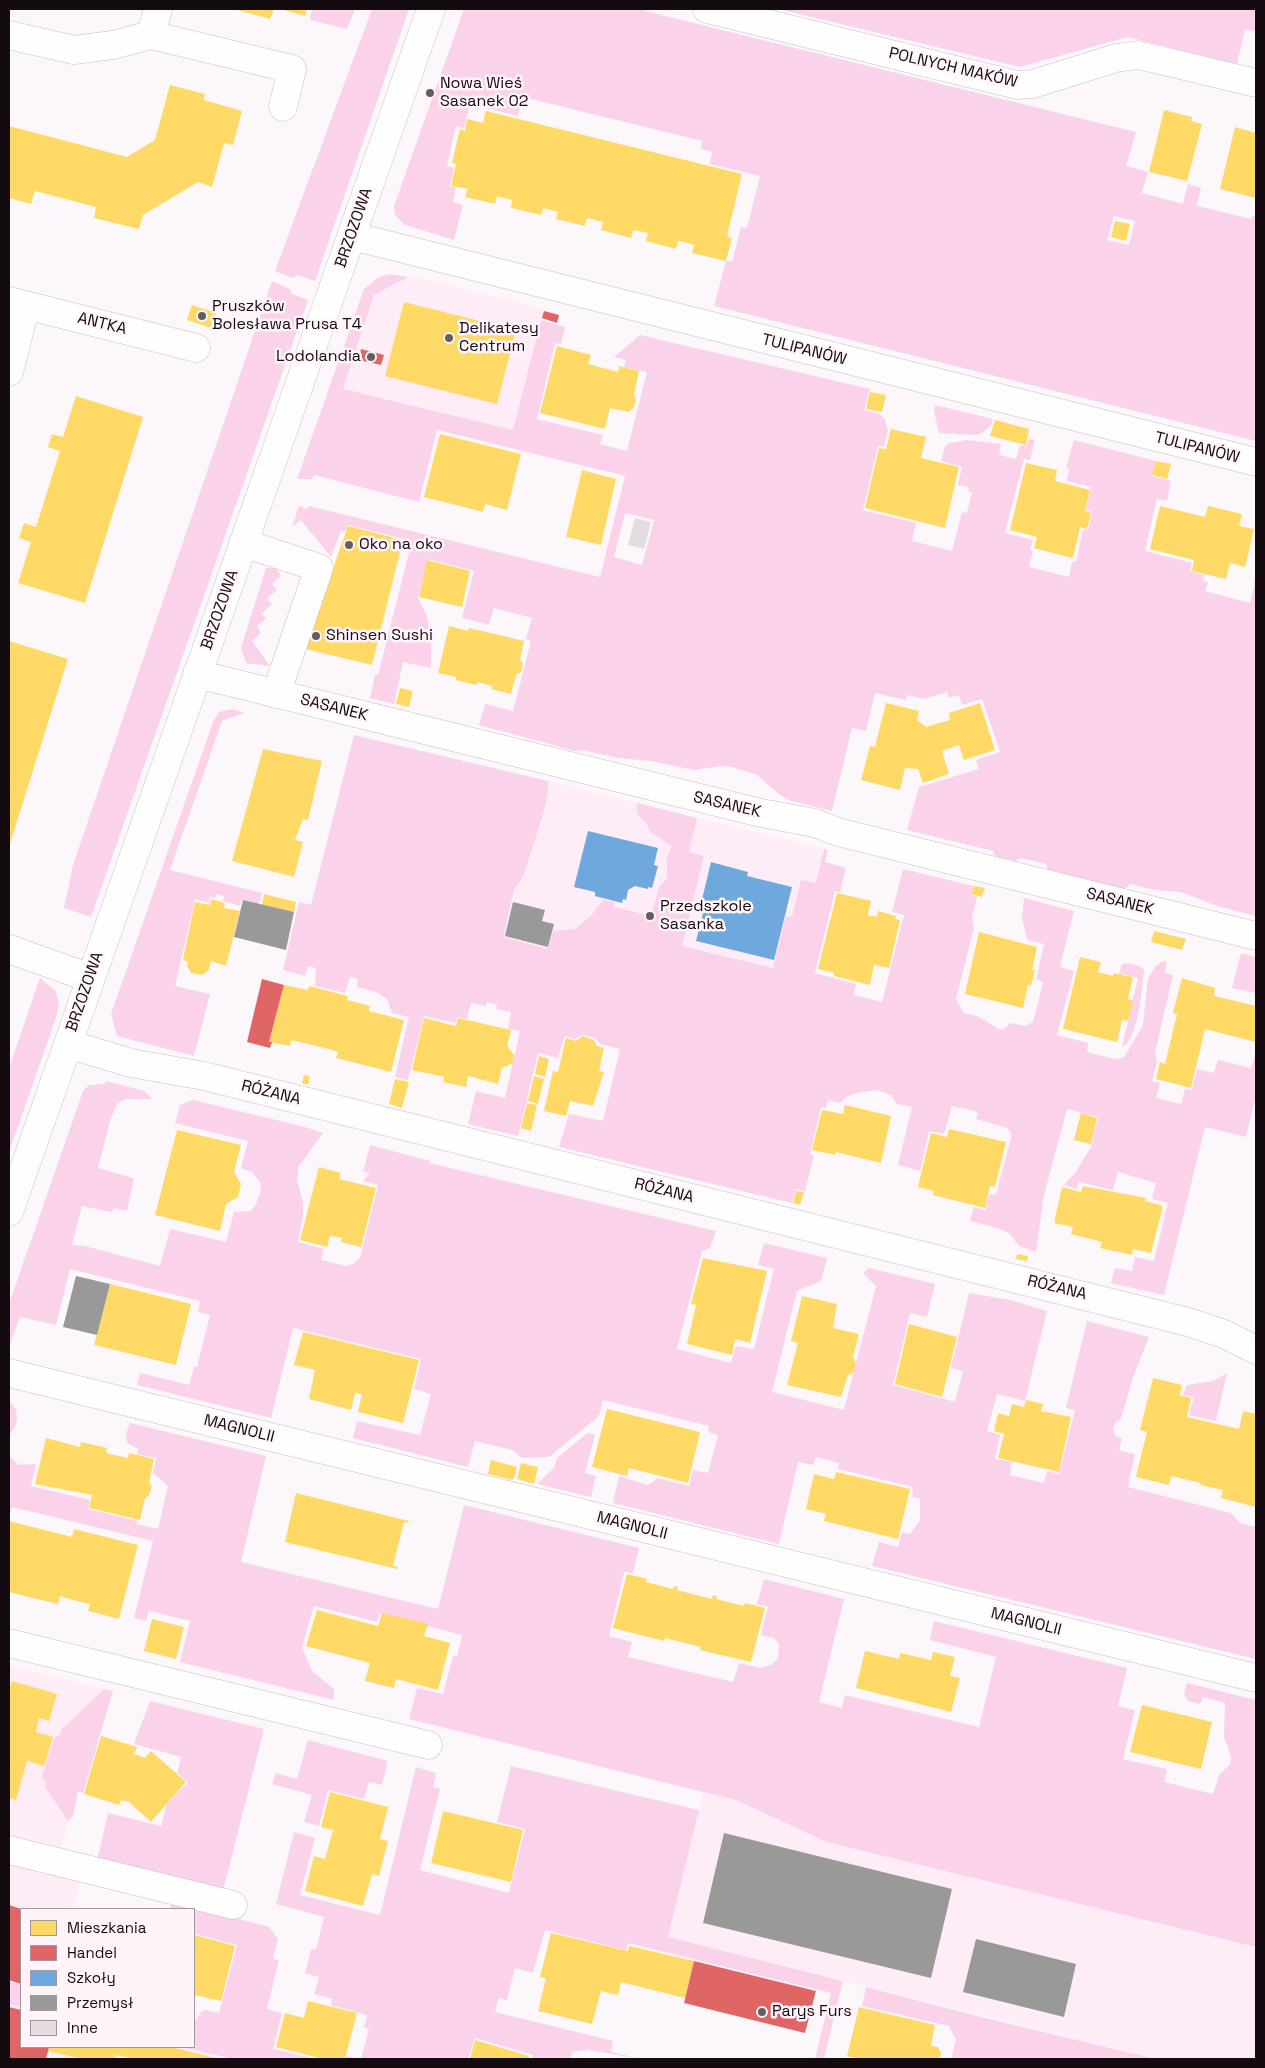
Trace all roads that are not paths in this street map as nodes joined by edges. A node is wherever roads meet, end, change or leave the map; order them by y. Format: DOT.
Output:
graph roads {
  1 [pos="158,9"];
  2 [pos="431,9"];
  3 [pos="707,9"];
  4 [pos="9,35"];
  5 [pos="151,35"];
  6 [pos="1256,83"];
  7 [pos="283,107"];
  8 [pos="352,236"];
  9 [pos="18,303"];
  10 [pos="196,348"];
  11 [pos="9,372"];
  12 [pos="1256,462"];
  13 [pos="243,543"];
  14 [pos="197,674"];
  15 [pos="276,694"];
  16 [pos="1256,936"];
  17 [pos="9,949"];
  18 [pos="90,978"];
  19 [pos="68,1044"];
  20 [pos="9,1212"];
  21 [pos="1256,1350"];
  22 [pos="9,1373"];
  23 [pos="9,1643"];
  24 [pos="1256,1678"];
  25 [pos="428,1745"];
  26 [pos="9,1850"];
  27 [pos="233,1905"];
  1 -- 5 [label="street"];
  2 -- 8 [label="street, BRZOZOWA"];
  3 -- 6 [label="street, POLNYCH MAKÓW"];
  4 -- 5 [label="street"];
  5 -- 7 [label="street"];
  8 -- 12 [label="street, TULIPANÓW"];
  8 -- 13 [label="street, BRZOZOWA"];
  9 -- 10 [label="street, ANTKA"];
  9 -- 11 [label="street"];
  13 -- 14 [label="street, BRZOZOWA"];
  13 -- 15 [label="street"];
  14 -- 15 [label="street, SASANEK"];
  14 -- 18 [label="street, BRZOZOWA"];
  15 -- 16 [label="street, SASANEK"];
  17 -- 18 [label="street"];
  18 -- 19 [label="street, BRZOZOWA"];
  19 -- 20 [label="street, BRZOZOWA"];
  19 -- 21 [label="street, RÓŻANA"];
  22 -- 24 [label="street, MAGNOLII"];
  23 -- 25 [label="street"];
  26 -- 27 [label="street"];
}
